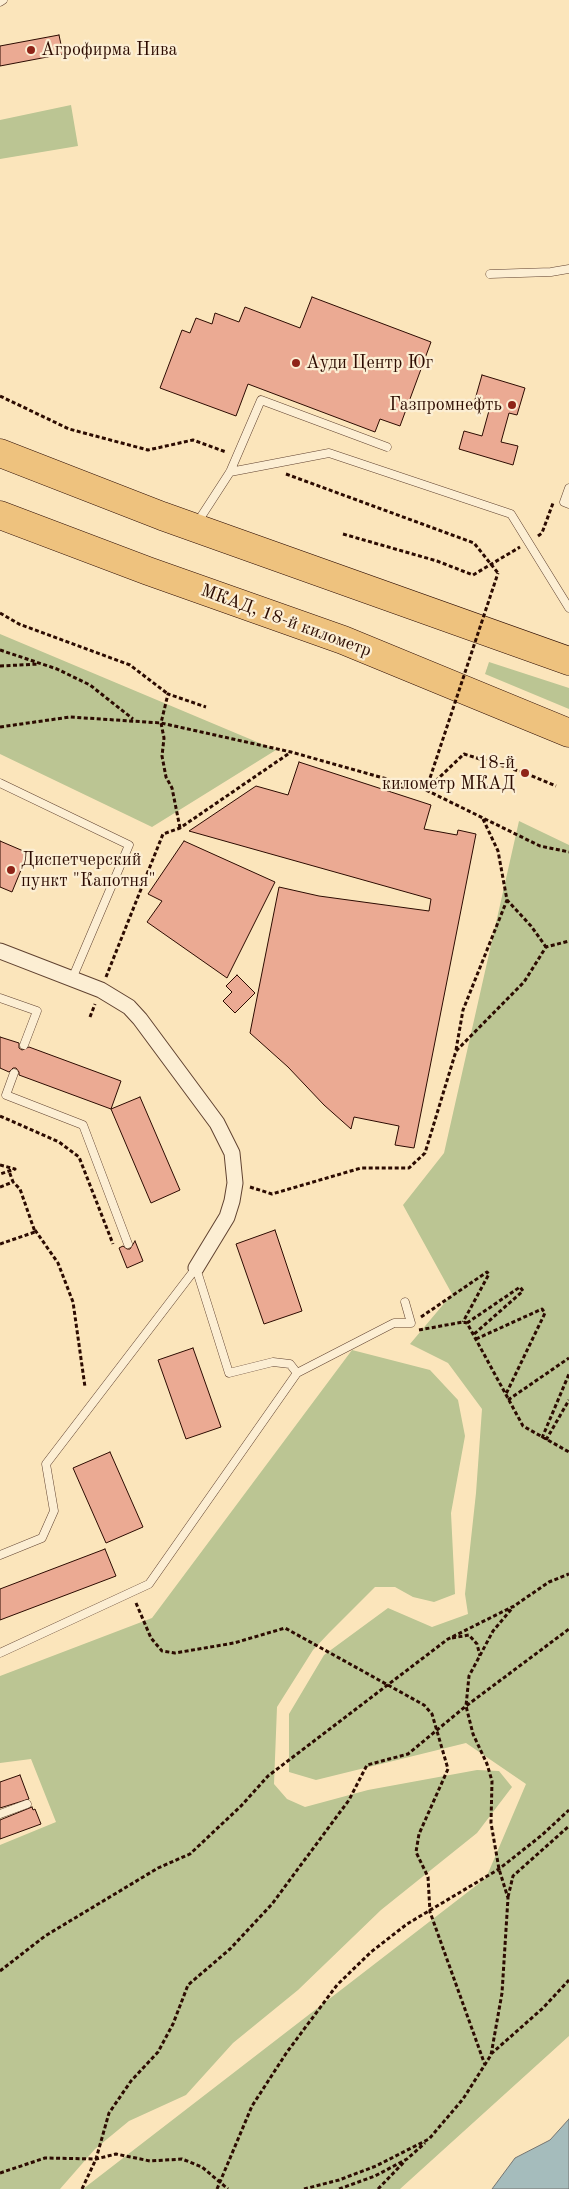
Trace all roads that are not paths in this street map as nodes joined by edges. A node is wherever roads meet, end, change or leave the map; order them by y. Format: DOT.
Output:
graph roads {
  1 [pos="569,269"];
  2 [pos="490,274"];
  3 [pos="387,447"];
  4 [pos="0,453"];
  5 [pos="230,472"];
  6 [pos="569,488"];
  7 [pos="569,504"];
  8 [pos="0,515"];
  9 [pos="195,527"];
  10 [pos="569,608"];
  11 [pos="569,661"];
  12 [pos="569,733"];
  13 [pos="0,783"];
  14 [pos="0,951"];
  15 [pos="72,979"];
  16 [pos="0,998"];
  17 [pos="24,1045"];
  18 [pos="14,1073"];
  19 [pos="3,1094"];
  20 [pos="128,1244"];
  21 [pos="196,1268"];
  22 [pos="405,1302"];
  23 [pos="297,1374"];
  24 [pos="0,1555"];
  25 [pos="0,1653"];
  26 [pos="27,1804"];
  27 [pos="0,1814"];
  1 -- 2 [label="lane"];
  3 -- 5 [label="lane"];
  4 -- 9 [label="highway"];
  5 -- 9 [label="lane"];
  5 -- 10 [label="lane"];
  6 -- 7 [label="lane"];
  8 -- 12 [label="highway, МКАД, 18-й километр"];
  9 -- 11 [label="highway"];
  13 -- 15 [label="lane"];
  14 -- 15 [label="street"];
  15 -- 21 [label="street"];
  16 -- 17 [label="lane"];
  18 -- 19 [label="lane"];
  19 -- 20 [label="lane"];
  21 -- 23 [label="lane"];
  21 -- 24 [label="lane"];
  22 -- 23 [label="lane"];
  23 -- 25 [label="lane"];
  26 -- 27 [label="lane"];
}
